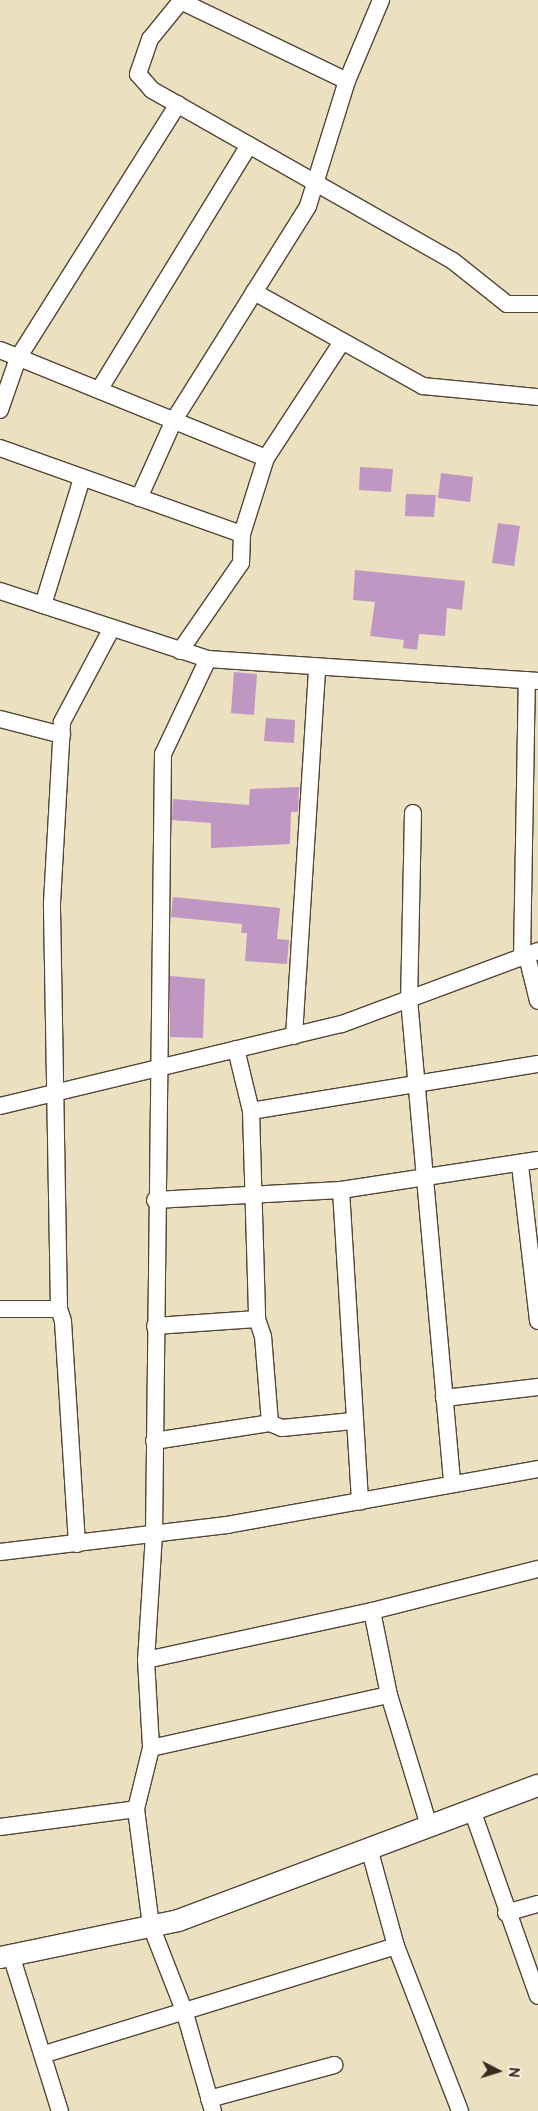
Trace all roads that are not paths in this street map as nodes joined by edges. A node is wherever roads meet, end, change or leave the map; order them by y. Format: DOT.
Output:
graph roads {
  1 [pos="381,0"];
  2 [pos="347,81"];
  3 [pos="178,104"];
  4 [pos="249,146"];
  5 [pos="316,185"];
  6 [pos="254,292"];
  7 [pos="538,304"];
  8 [pos="342,342"];
  9 [pos="0,350"];
  10 [pos="18,358"];
  11 [pos="100,390"];
  12 [pos="538,397"];
  13 [pos="0,410"];
  14 [pos="174,420"];
  15 [pos="0,448"];
  16 [pos="266,458"];
  17 [pos="82,478"];
  18 [pos="139,498"];
  19 [pos="242,534"];
  20 [pos="0,591"];
  21 [pos="43,605"];
  22 [pos="112,628"];
  23 [pos="180,652"];
  24 [pos="208,659"];
  25 [pos="317,668"];
  26 [pos="532,680"];
  27 [pos="0,719"];
  28 [pos="62,735"];
  29 [pos="413,813"];
  30 [pos="529,955"];
  31 [pos="409,999"];
  32 [pos="538,1001"];
  33 [pos="294,1036"];
  34 [pos="236,1049"];
  35 [pos="538,1064"];
  36 [pos="156,1069"];
  37 [pos="419,1087"];
  38 [pos="55,1093"];
  39 [pos="0,1106"];
  40 [pos="251,1111"];
  41 [pos="538,1160"];
  42 [pos="520,1165"];
  43 [pos="427,1176"];
  44 [pos="341,1190"];
  45 [pos="252,1193"];
  46 [pos="155,1200"];
  47 [pos="536,1262"];
  48 [pos="0,1309"];
  49 [pos="59,1309"];
  50 [pos="257,1319"];
  51 [pos="538,1321"];
  52 [pos="154,1326"];
  53 [pos="538,1387"];
  54 [pos="444,1398"];
  55 [pos="354,1421"];
  56 [pos="270,1423"];
  57 [pos="154,1441"];
  58 [pos="538,1469"];
  59 [pos="452,1484"];
  60 [pos="360,1500"];
  61 [pos="154,1534"];
  62 [pos="77,1544"];
  63 [pos="0,1552"];
  64 [pos="538,1569"];
  65 [pos="372,1611"];
  66 [pos="146,1660"];
  67 [pos="389,1695"];
  68 [pos="151,1748"];
  69 [pos="538,1784"];
  70 [pos="136,1809"];
  71 [pos="472,1810"];
  72 [pos="429,1826"];
  73 [pos="0,1827"];
  74 [pos="369,1848"];
  75 [pos="538,1904"];
  76 [pos="506,1913"];
  77 [pos="151,1926"];
  78 [pos="396,1946"];
  79 [pos="6,1956"];
  80 [pos="538,1996"];
  81 [pos="184,2010"];
  82 [pos="44,2054"];
  83 [pos="334,2065"];
  84 [pos="211,2105"];
  85 [pos="60,2111"];
  86 [pos="460,2111"];
  1 -- 2 [label="street"];
  2 -- 3 [label="street"];
  2 -- 5 [label="street"];
  3 -- 4 [label="street"];
  3 -- 10 [label="street"];
  4 -- 5 [label="street"];
  4 -- 11 [label="street"];
  5 -- 6 [label="street"];
  5 -- 7 [label="street"];
  6 -- 8 [label="street"];
  6 -- 14 [label="street"];
  8 -- 12 [label="street"];
  8 -- 16 [label="street"];
  9 -- 10 [label="street"];
  10 -- 11 [label="street"];
  10 -- 13 [label="street"];
  11 -- 14 [label="street"];
  14 -- 16 [label="street"];
  14 -- 18 [label="street"];
  15 -- 17 [label="street"];
  16 -- 19 [label="street"];
  17 -- 18 [label="street"];
  17 -- 21 [label="street"];
  18 -- 19 [label="street"];
  19 -- 23 [label="street"];
  20 -- 21 [label="street"];
  21 -- 22 [label="street"];
  22 -- 23 [label="street"];
  22 -- 28 [label="street"];
  23 -- 24 [label="street"];
  24 -- 25 [label="street"];
  24 -- 36 [label="street"];
  25 -- 26 [label="street"];
  25 -- 33 [label="street"];
  26 -- 30 [label="street"];
  27 -- 28 [label="street"];
  28 -- 38 [label="street"];
  29 -- 31 [label="street"];
  30 -- 31 [label="street"];
  30 -- 32 [label="street"];
  31 -- 33 [label="street"];
  31 -- 37 [label="street"];
  33 -- 34 [label="street"];
  34 -- 36 [label="street"];
  34 -- 40 [label="street"];
  35 -- 37 [label="street"];
  36 -- 38 [label="street"];
  36 -- 46 [label="street"];
  37 -- 40 [label="street"];
  37 -- 43 [label="street"];
  38 -- 39 [label="street"];
  38 -- 49 [label="street"];
  40 -- 45 [label="street"];
  41 -- 42 [label="street"];
  42 -- 43 [label="street"];
  42 -- 47 [label="street"];
  43 -- 44 [label="street"];
  43 -- 54 [label="street"];
  44 -- 45 [label="street"];
  44 -- 55 [label="street"];
  45 -- 46 [label="street"];
  45 -- 50 [label="street"];
  46 -- 52 [label="street"];
  47 -- 51 [label="street"];
  48 -- 49 [label="street"];
  49 -- 62 [label="street"];
  50 -- 52 [label="street"];
  50 -- 56 [label="street"];
  52 -- 57 [label="street"];
  53 -- 54 [label="street"];
  54 -- 59 [label="street"];
  55 -- 56 [label="street"];
  55 -- 60 [label="street"];
  56 -- 57 [label="street"];
  57 -- 61 [label="street"];
  58 -- 59 [label="street"];
  59 -- 60 [label="street"];
  60 -- 61 [label="street"];
  61 -- 62 [label="street"];
  61 -- 66 [label="street"];
  62 -- 63 [label="street"];
  64 -- 65 [label="street"];
  65 -- 66 [label="street"];
  65 -- 67 [label="street"];
  66 -- 68 [label="street"];
  67 -- 68 [label="street"];
  67 -- 72 [label="street"];
  68 -- 70 [label="street"];
  69 -- 71 [label="street"];
  70 -- 73 [label="street"];
  70 -- 77 [label="street"];
  71 -- 72 [label="street"];
  71 -- 76 [label="street"];
  72 -- 74 [label="street"];
  74 -- 77 [label="street"];
  74 -- 78 [label="street"];
  75 -- 76 [label="street"];
  76 -- 80 [label="street"];
  77 -- 79 [label="street"];
  77 -- 81 [label="street"];
  78 -- 81 [label="street"];
  78 -- 86 [label="street"];
  79 -- 82 [label="street"];
  81 -- 82 [label="street"];
  81 -- 84 [label="street"];
  82 -- 85 [label="street"];
  83 -- 84 [label="street"];
}
